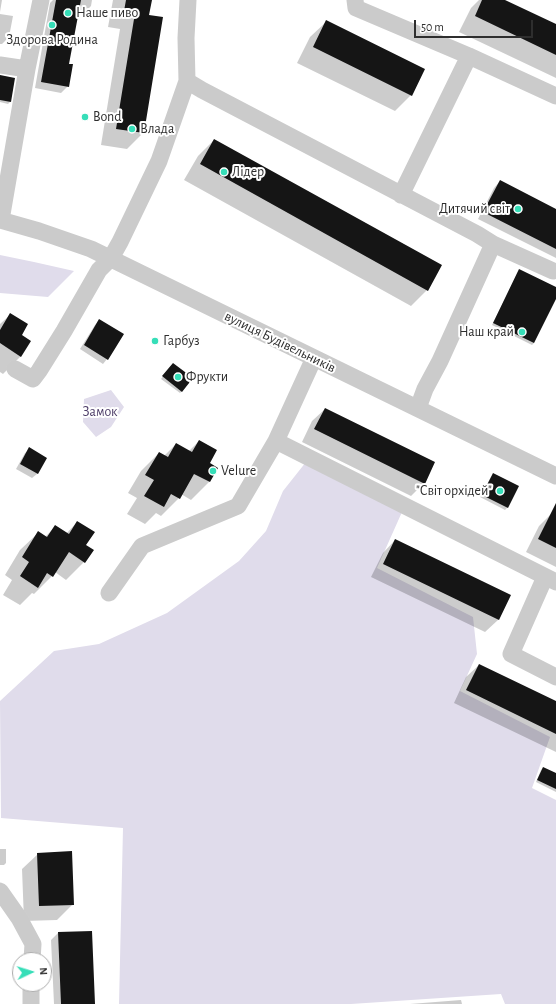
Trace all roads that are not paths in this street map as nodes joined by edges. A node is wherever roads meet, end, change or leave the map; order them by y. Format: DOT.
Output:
graph roads {
  1 [pos="41,0"];
  2 [pos="188,0"];
  3 [pos="355,0"];
  4 [pos="469,56"];
  5 [pos="0,65"];
  6 [pos="27,69"];
  7 [pos="187,80"];
  8 [pos="556,96"];
  9 [pos="401,195"];
  10 [pos="0,220"];
  11 [pos="493,244"];
  12 [pos="111,258"];
  13 [pos="553,271"];
  14 [pos="314,358"];
  15 [pos="15,369"];
  16 [pos="418,408"];
  17 [pos="276,441"];
  18 [pos="556,476"];
  19 [pos="551,580"];
  20 [pos="109,593"];
  21 [pos="556,677"];
  22 [pos="0,891"];
  23 [pos="32,952"];
  24 [pos="31,992"];
  25 [pos="31,1004"];
  1 -- 6 [label="street"];
  2 -- 7 [label="street"];
  3 -- 4 [label="street"];
  4 -- 8 [label="street"];
  4 -- 9 [label="street"];
  5 -- 6 [label="street"];
  6 -- 10 [label="street"];
  7 -- 9 [label="street"];
  7 -- 12 [label="street"];
  9 -- 11 [label="street"];
  10 -- 12 [label="street, вулиця Будівельників"];
  11 -- 13 [label="street"];
  11 -- 16 [label="street"];
  12 -- 14 [label="street, вулиця Будівельників"];
  12 -- 15 [label="street"];
  14 -- 16 [label="street, вулиця Будівельників"];
  14 -- 17 [label="street"];
  16 -- 18 [label="street, вулиця Будівельників"];
  17 -- 19 [label="street"];
  17 -- 20 [label="street"];
  19 -- 21 [label="street"];
  22 -- 23 [label="street"];
  24 -- 25 [label="street"];
}
